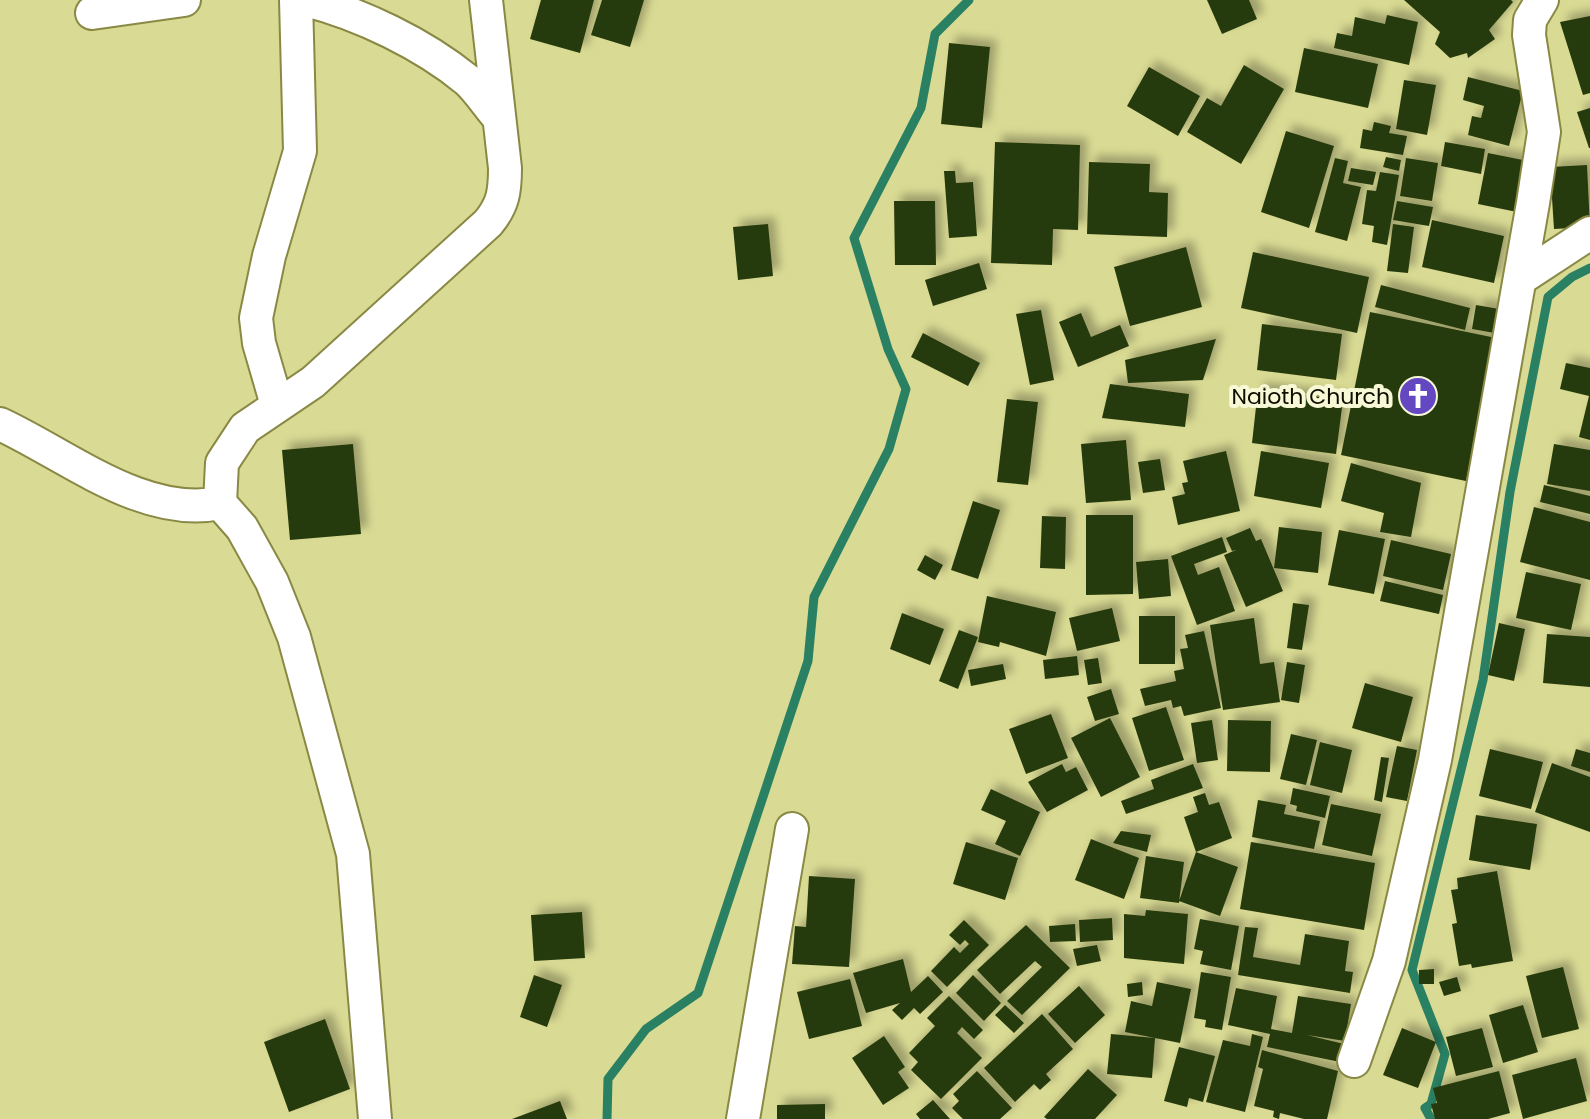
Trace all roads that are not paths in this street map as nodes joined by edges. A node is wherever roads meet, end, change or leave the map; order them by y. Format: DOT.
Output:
graph roads {
  1 [pos="184,0"];
  2 [pos="296,0"];
  3 [pos="306,0"];
  4 [pos="486,0"];
  5 [pos="1542,0"];
  6 [pos="92,13"];
  7 [pos="501,121"];
  8 [pos="1590,233"];
  9 [pos="1520,279"];
  10 [pos="277,405"];
  11 [pos="0,424"];
  12 [pos="220,503"];
  13 [pos="792,829"];
  14 [pos="1354,1061"];
  15 [pos="375,1119"];
  16 [pos="743,1119"];
  1 -- 6 [label="street"];
  2 -- 10 [label="street"];
  3 -- 7 [label="street"];
  4 -- 7 [label="street"];
  5 -- 9 [label="street"];
  7 -- 10 [label="street"];
  8 -- 9 [label="street"];
  9 -- 14 [label="street"];
  10 -- 12 [label="street"];
  11 -- 12 [label="street"];
  12 -- 15 [label="street"];
  13 -- 16 [label="street"];
}
